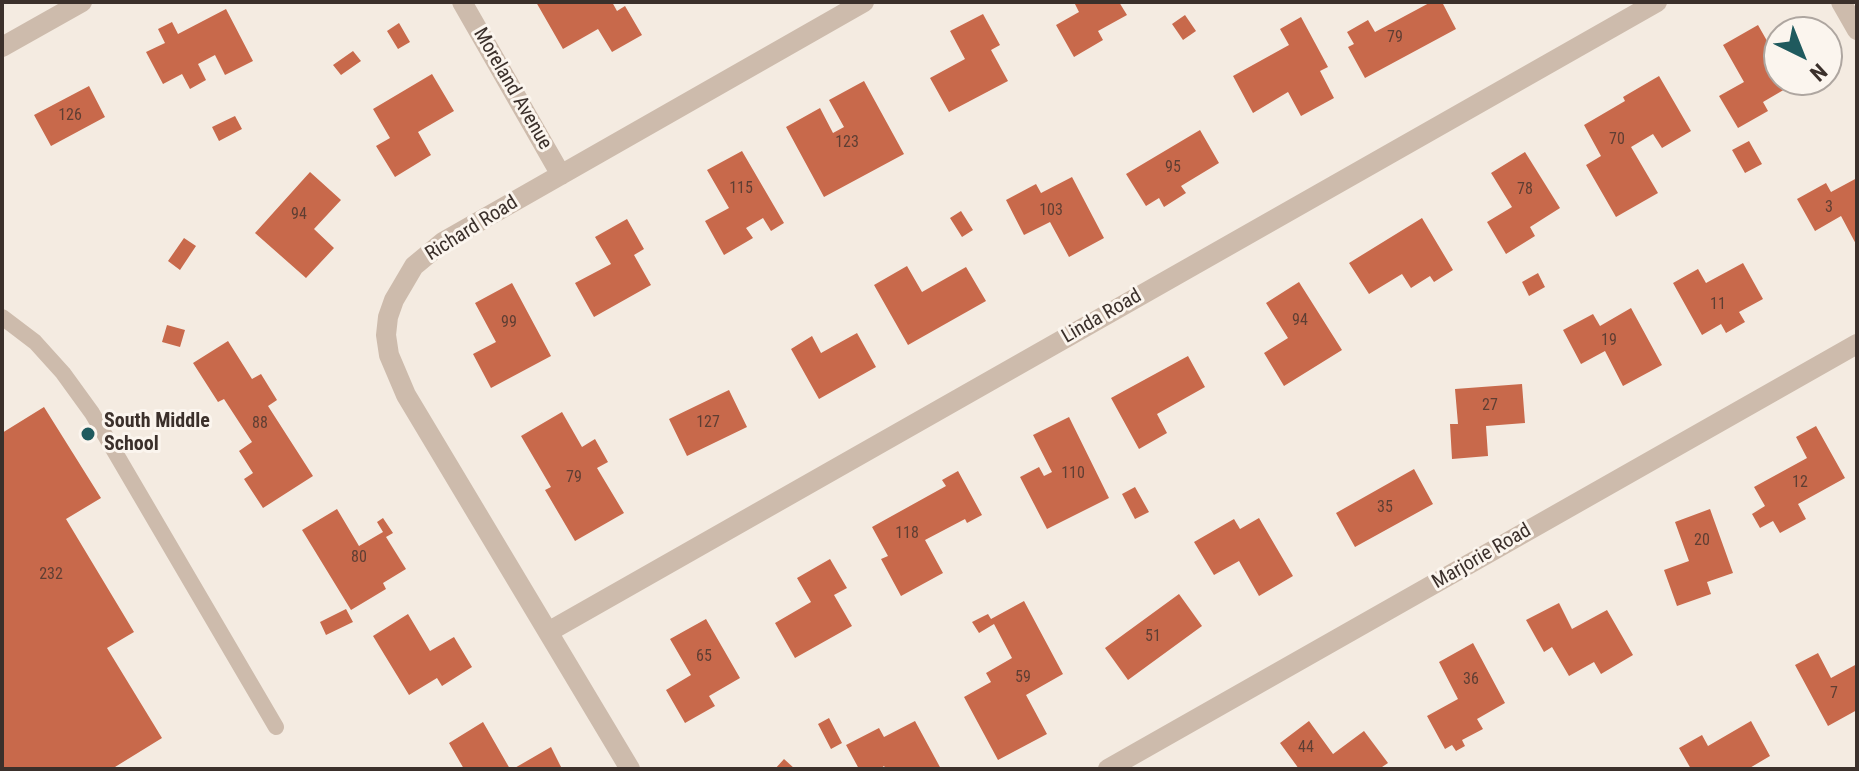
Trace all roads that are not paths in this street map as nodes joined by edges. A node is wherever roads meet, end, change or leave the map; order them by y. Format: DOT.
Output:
graph roads {
  1 [pos="82,2"];
  2 [pos="462,2"];
  3 [pos="864,2"];
  4 [pos="1657,2"];
  5 [pos="1841,2"];
  6 [pos="1857,30"];
  7 [pos="2,47"];
  8 [pos="561,175"];
  9 [pos="2,317"];
  10 [pos="1857,344"];
  11 [pos="548,632"];
  12 [pos="276,727"];
  13 [pos="630,769"];
  14 [pos="1108,769"];
  1 -- 7 [label="street"];
  2 -- 8 [label="street, Moreland Avenue"];
  3 -- 8 [label="street, Richard Road"];
  4 -- 11 [label="street, Linda Road"];
  5 -- 6 [label="street"];
  8 -- 11 [label="street, Richard Road"];
  9 -- 12 [label="lane"];
  10 -- 14 [label="street, Marjorie Road"];
  11 -- 13 [label="street, Richard Road"];
}
